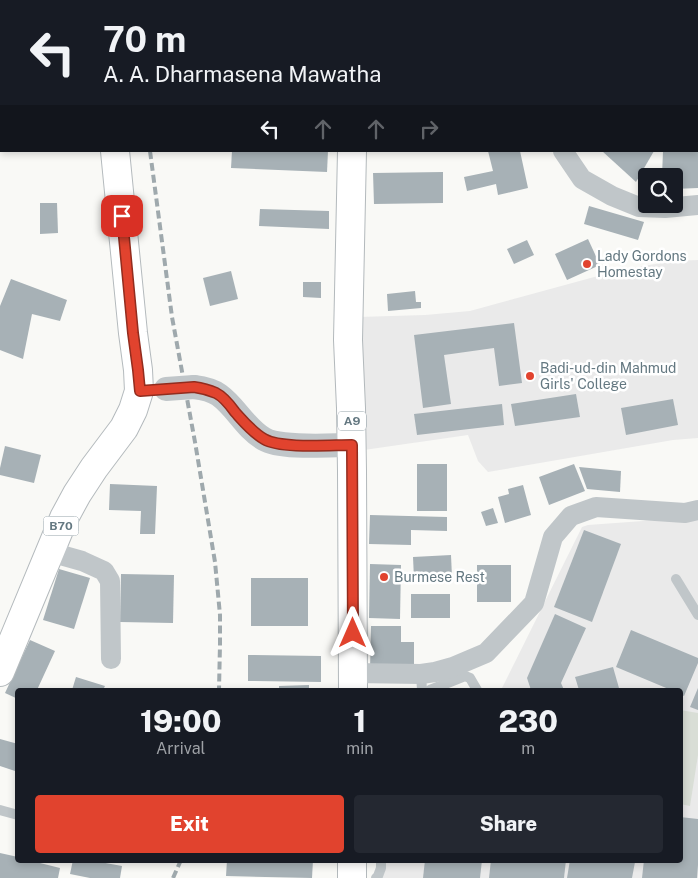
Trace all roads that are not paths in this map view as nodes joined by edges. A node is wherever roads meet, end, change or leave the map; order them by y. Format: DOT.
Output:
graph roads {
  1 [pos="115,152"];
  2 [pos="352,152"];
  3 [pos="564,152"];
  4 [pos="698,205"];
  5 [pos="153,390"];
  6 [pos="352,445"];
  7 [pos="698,510"];
  8 [pos="50,552"];
  9 [pos="676,579"];
  10 [pos="698,615"];
  11 [pos="3,656"];
  12 [pos="111,659"];
  13 [pos="353,682"];
  14 [pos="429,686"];
  15 [pos="476,688"];
  16 [pos="0,810"];
  17 [pos="15,814"];
  18 [pos="352,863"];
  19 [pos="381,863"];
  20 [pos="352,878"];
  21 [pos="376,878"];
  1 -- 5 [label="main road, B70"];
  2 -- 6 [label="main road, A9"];
  3 -- 4 [label="street"];
  5 -- 6 [label="street, bridge"];
  5 -- 8 [label="main road, B70"];
  6 -- 13 [label="main road, A9"];
  7 -- 14 [label="street"];
  8 -- 11 [label="main road, B70"];
  8 -- 12 [label="street"];
  9 -- 10 [label="lane"];
  13 -- 14 [label="street"];
  14 -- 15 [label="lane"];
  16 -- 17 [label="lane"];
  18 -- 20 [label="main road"];
  19 -- 21 [label="lane"];
}
